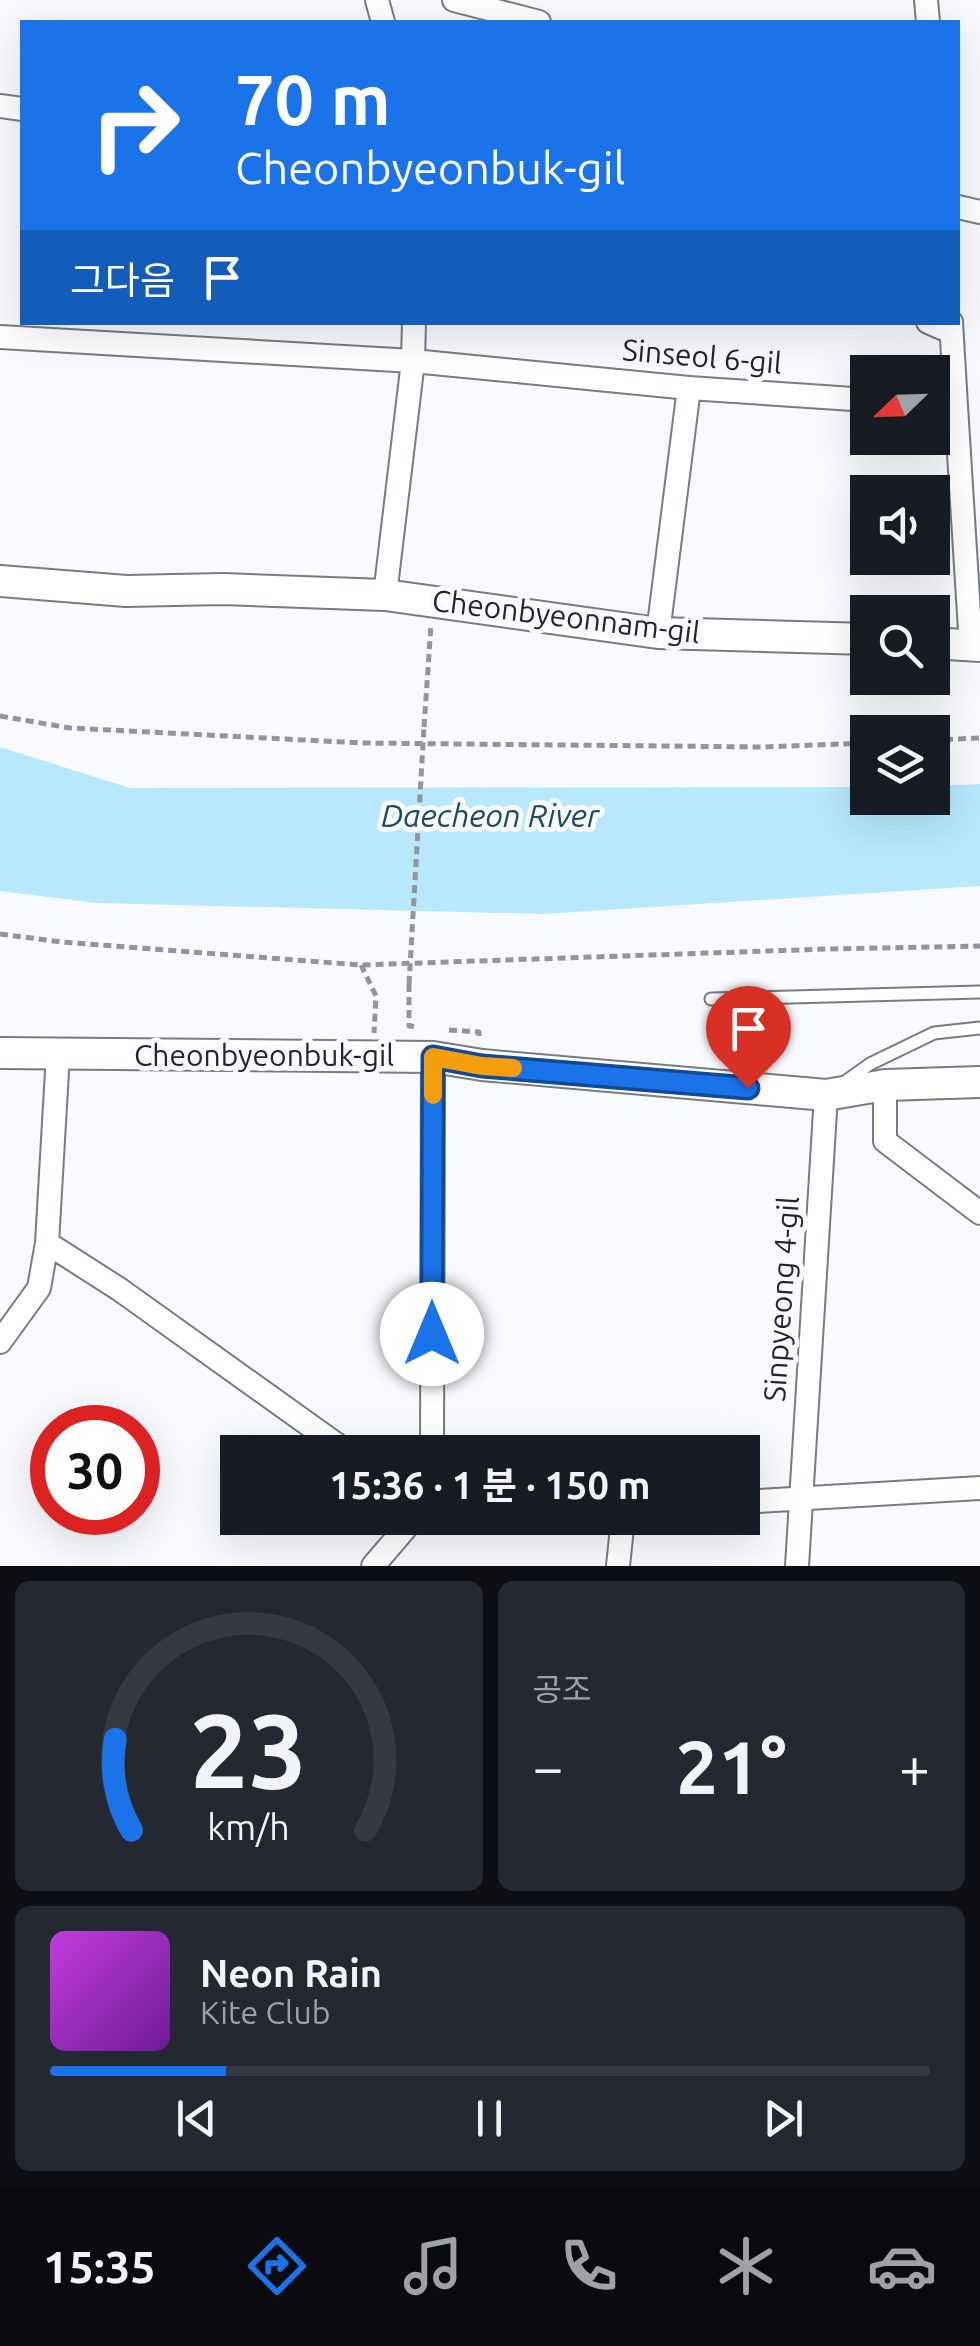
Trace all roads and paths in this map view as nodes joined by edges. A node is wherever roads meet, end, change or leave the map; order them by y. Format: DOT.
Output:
graph roads {
  1 [pos="454,0"];
  2 [pos="531,20"];
  3 [pos="414,325"];
  4 [pos="951,327"];
  5 [pos="0,337"];
  6 [pos="948,355"];
  7 [pos="413,362"];
  8 [pos="689,388"];
  9 [pos="850,399"];
  10 [pos="950,452"];
  11 [pos="0,581"];
  12 [pos="385,595"];
  13 [pos="432,602"];
  14 [pos="658,633"];
  15 [pos="850,638"];
  16 [pos="950,645"];
  17 [pos="975,646"];
  18 [pos="0,716"];
  19 [pos="980,738"];
  20 [pos="950,739"];
  21 [pos="850,744"];
  22 [pos="0,934"];
  23 [pos="980,946"];
  24 [pos="361,964"];
  25 [pos="980,992"];
  26 [pos="712,999"];
  27 [pos="980,1028"];
  28 [pos="434,1038"];
  29 [pos="0,1053"];
  30 [pos="58,1054"];
  31 [pos="372,1056"];
  32 [pos="482,1066"];
  33 [pos="980,1082"];
  34 [pos="886,1084"];
  35 [pos="826,1095"];
  36 [pos="980,1213"];
  37 [pos="47,1243"];
  38 [pos="0,1342"];
  39 [pos="323,1435"];
  40 [pos="432,1435"];
  41 [pos="980,1488"];
  42 [pos="800,1497"];
  43 [pos="760,1500"];
  44 [pos="399,1535"];
  45 [pos="621,1535"];
  46 [pos="373,1566"];
  47 [pos="618,1566"];
  48 [pos="796,1566"];
  1 -- 2 [label="street"];
  3 -- 7 [label="street"];
  4 -- 6 [label="street"];
  5 -- 7 [label="street, Sinseol 6-gil"];
  7 -- 8 [label="street, Sinseol 6-gil"];
  7 -- 12 [label="street"];
  8 -- 9 [label="street, Sinseol 6-gil"];
  8 -- 14 [label="street"];
  10 -- 17 [label="street"];
  11 -- 12 [label="street, Cheonbyeonnam-gil"];
  12 -- 13 [label="street, Cheonbyeonnam-gil"];
  13 -- 14 [label="street, Cheonbyeonnam-gil"];
  13 -- 28 [label="path, bridge"];
  14 -- 15 [label="street, Cheonbyeonnam-gil"];
  16 -- 17 [label="street"];
  18 -- 21 [label="path"];
  19 -- 20 [label="path"];
  22 -- 24 [label="path"];
  23 -- 24 [label="path"];
  24 -- 31 [label="path"];
  25 -- 26 [label="lane"];
  27 -- 35 [label="lane"];
  28 -- 31 [label="street, Cheonbyeonbuk-gil"];
  28 -- 32 [label="street, Cheonbyeonbuk-gil"];
  28 -- 32 [label="path"];
  28 -- 40 [label="street"];
  29 -- 30 [label="street, Cheonbyeonbuk-gil"];
  30 -- 31 [label="street, Cheonbyeonbuk-gil"];
  30 -- 37 [label="street"];
  32 -- 35 [label="street, Cheonbyeonbuk-gil"];
  33 -- 34 [label="street, Cheonbyeonbuk-gil"];
  34 -- 35 [label="street, Cheonbyeonbuk-gil"];
  34 -- 36 [label="street"];
  35 -- 42 [label="street, Sinpyeong 4-gil"];
  37 -- 38 [label="street"];
  37 -- 39 [label="street"];
  41 -- 42 [label="street"];
  42 -- 43 [label="street"];
  42 -- 48 [label="street, Sinpyeong 4-gil"];
  44 -- 46 [label="street"];
  45 -- 47 [label="street"];
}
